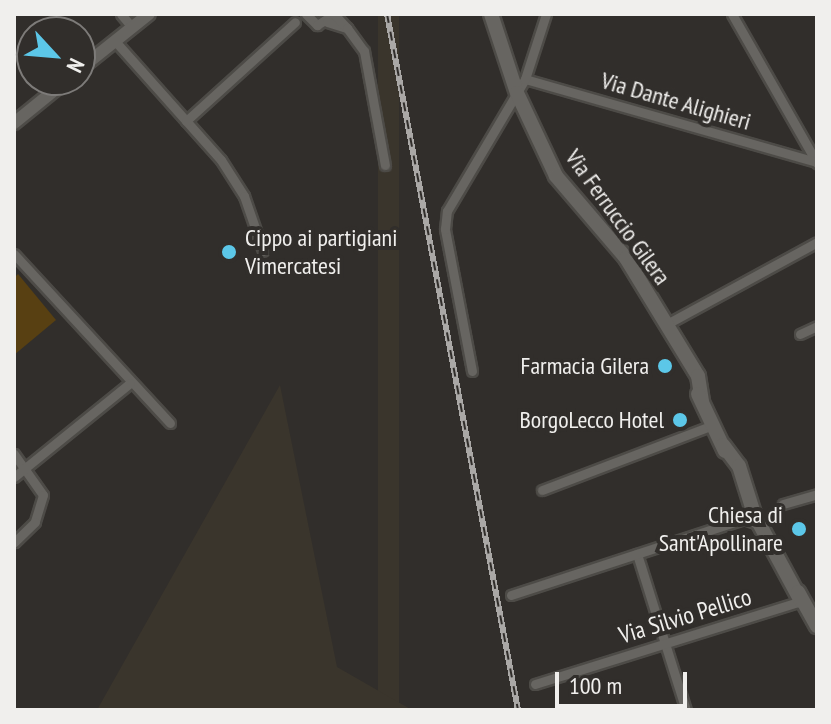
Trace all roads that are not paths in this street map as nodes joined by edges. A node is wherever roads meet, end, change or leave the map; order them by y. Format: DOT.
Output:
graph roads {
  1 [pos="121,14"];
  2 [pos="149,14"];
  3 [pos="491,14"];
  4 [pos="546,14"];
  5 [pos="732,14"];
  6 [pos="306,16"];
  7 [pos="331,17"];
  8 [pos="132,27"];
  9 [pos="115,41"];
  10 [pos="96,56"];
  11 [pos="525,79"];
  12 [pos="517,93"];
  13 [pos="47,96"];
  14 [pos="186,121"];
  15 [pos="14,123"];
  16 [pos="817,162"];
  17 [pos="385,165"];
  18 [pos="817,242"];
  19 [pos="263,251"];
  20 [pos="14,254"];
  21 [pos="665,325"];
  22 [pos="817,326"];
  23 [pos="800,334"];
  24 [pos="472,371"];
  25 [pos="130,383"];
  26 [pos="170,423"];
  27 [pos="713,425"];
  28 [pos="14,454"];
  29 [pos="26,468"];
  30 [pos="14,477"];
  31 [pos="542,490"];
  32 [pos="817,494"];
  33 [pos="783,504"];
  34 [pos="754,505"];
  35 [pos="760,525"];
  36 [pos="14,542"];
  37 [pos="637,554"];
  38 [pos="511,595"];
  39 [pos="801,601"];
  40 [pos="817,627"];
  41 [pos="665,643"];
  42 [pos="535,684"];
  43 [pos="686,710"];
  1 -- 8 [label="street"];
  2 -- 8 [label="street"];
  3 -- 12 [label="main road, Via Ferruccio Gilera"];
  4 -- 11 [label="street"];
  5 -- 16 [label="street"];
  6 -- 7 [label="street"];
  6 -- 14 [label="street"];
  7 -- 17 [label="street"];
  8 -- 9 [label="street"];
  9 -- 10 [label="street"];
  9 -- 14 [label="street"];
  11 -- 12 [label="street"];
  11 -- 16 [label="street, Via Dante Alighieri"];
  12 -- 21 [label="main road, Via Ferruccio Gilera"];
  12 -- 24 [label="street"];
  13 -- 15 [label="street"];
  14 -- 19 [label="street"];
  18 -- 21 [label="street"];
  20 -- 25 [label="street"];
  21 -- 27 [label="main road, Via Ferruccio Gilera"];
  22 -- 23 [label="street"];
  25 -- 26 [label="street"];
  25 -- 29 [label="street"];
  27 -- 31 [label="street"];
  27 -- 34 [label="main road, Via Ferruccio Gilera"];
  28 -- 29 [label="street"];
  29 -- 30 [label="street"];
  29 -- 36 [label="street"];
  32 -- 33 [label="street"];
  34 -- 35 [label="main road, Via Ferruccio Gilera"];
  34 -- 39 [label="main road, Via Ferruccio Gilera"];
  35 -- 37 [label="street"];
  35 -- 39 [label="main road, Via Ferruccio Gilera"];
  37 -- 38 [label="street"];
  37 -- 41 [label="street"];
  39 -- 40 [label="main road, Via Ferruccio Gilera"];
  39 -- 41 [label="street, Via Silvio Pellico"];
  41 -- 42 [label="street, Via Silvio Pellico"];
  41 -- 43 [label="street"];
}
